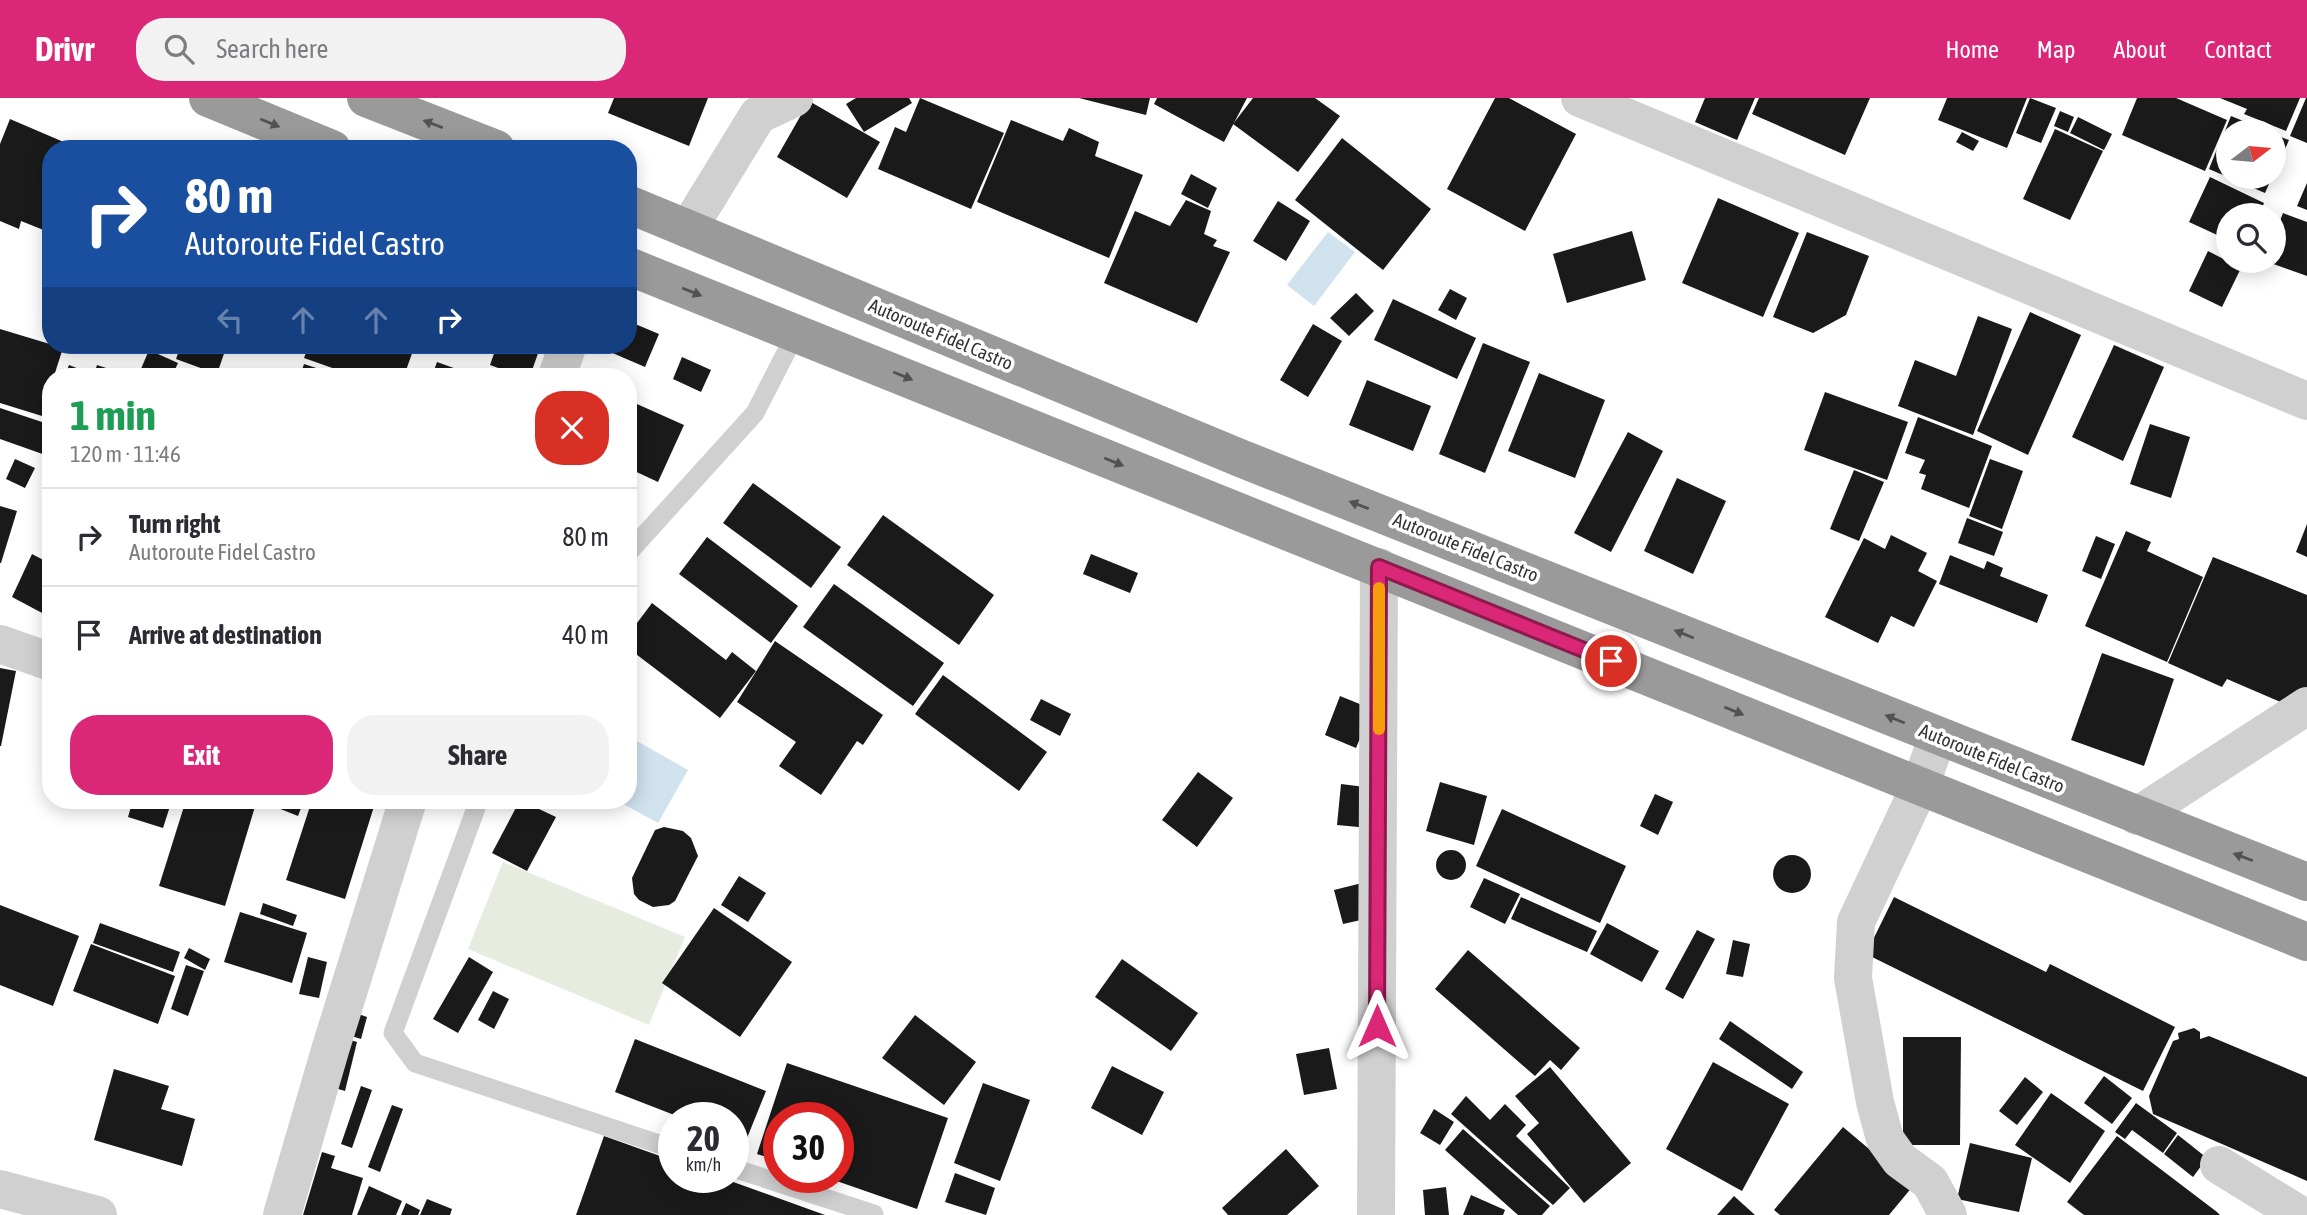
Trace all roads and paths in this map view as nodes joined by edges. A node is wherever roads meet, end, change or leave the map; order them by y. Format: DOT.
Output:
graph roads {
  1 [pos="208,98"];
  2 [pos="366,98"];
  3 [pos="794,98"];
  4 [pos="1580,98"];
  5 [pos="310,140"];
  6 [pos="473,140"];
  7 [pos="637,208"];
  8 [pos="688,229"];
  9 [pos="637,270"];
  10 [pos="796,333"];
  11 [pos="2307,401"];
  12 [pos="637,543"];
  13 [pos="1379,567"];
  14 [pos="0,644"];
  15 [pos="42,659"];
  16 [pos="2307,706"];
  17 [pos="1938,736"];
  18 [pos="1920,786"];
  19 [pos="405,809"];
  20 [pos="476,809"];
  21 [pos="2137,816"];
  22 [pos="2307,882"];
  23 [pos="2307,942"];
  24 [pos="658,1144"];
  25 [pos="2219,1166"];
  26 [pos="749,1173"];
  27 [pos="0,1189"];
  28 [pos="873,1214"];
  29 [pos="99,1215"];
  30 [pos="282,1215"];
  31 [pos="1376,1215"];
  32 [pos="1948,1215"];
  33 [pos="2300,1215"];
  1 -- 5 [label="highway, one-way"];
  6 -- 2 [label="highway, one-way"];
  3 -- 8 [label="street"];
  4 -- 11 [label="street"];
  7 -- 8 [label="highway, Autoroute Fidel Castro"];
  17 -- 8 [label="highway, Autoroute Fidel Castro, one-way"];
  9 -- 10 [label="highway, one-way"];
  10 -- 12 [label="lane"];
  10 -- 13 [label="highway, one-way"];
  13 -- 18 [label="highway, one-way"];
  13 -- 31 [label="street"];
  14 -- 15 [label="street"];
  16 -- 21 [label="street"];
  17 -- 18 [label="street"];
  17 -- 21 [label="highway, Autoroute Fidel Castro"];
  18 -- 23 [label="highway"];
  18 -- 32 [label="street"];
  19 -- 30 [label="street"];
  20 -- 24 [label="lane"];
  22 -- 21 [label="highway, Autoroute Fidel Castro, one-way"];
  25 -- 33 [label="street"];
  26 -- 28 [label="lane"];
  27 -- 29 [label="street"];
}
